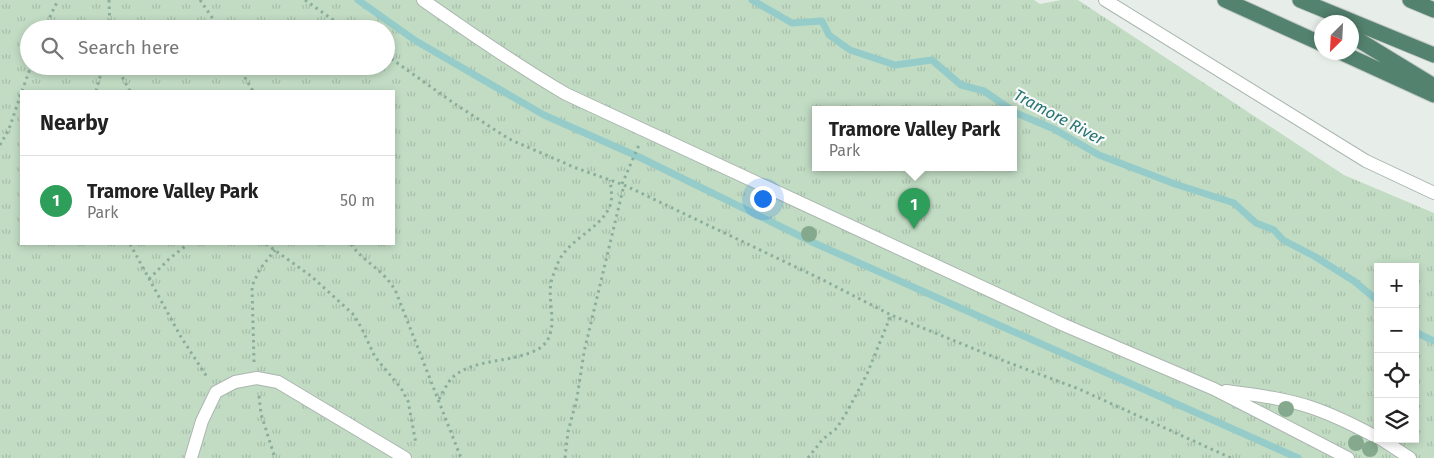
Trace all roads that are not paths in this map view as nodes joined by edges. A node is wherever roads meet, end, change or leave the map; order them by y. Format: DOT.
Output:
graph roads {
  1 [pos="423,0"];
  2 [pos="1105,0"];
  3 [pos="1225,0"];
  4 [pos="1291,0"];
  5 [pos="1300,0"];
  6 [pos="1410,0"];
  7 [pos="1434,10"];
  8 [pos="1317,15"];
  9 [pos="1314,40"];
  10 [pos="1359,40"];
  11 [pos="1434,55"];
  12 [pos="1357,60"];
  13 [pos="1434,86"];
  14 [pos="1434,95"];
  15 [pos="1434,193"];
  16 [pos="1214,389"];
  17 [pos="1374,435"];
  18 [pos="1387,443"];
  19 [pos="191,458"];
  20 [pos="406,458"];
  21 [pos="1348,458"];
  22 [pos="1410,458"];
  1 -- 16 [label="lane"];
  2 -- 15 [label="lane"];
  3 -- 9 [label="highway"];
  4 -- 8 [label="highway"];
  5 -- 11 [label="highway"];
  6 -- 7 [label="highway"];
  10 -- 13 [label="highway"];
  12 -- 14 [label="highway"];
  16 -- 17 [label="lane"];
  16 -- 21 [label="lane"];
  18 -- 22 [label="lane"];
  19 -- 20 [label="lane"];
}
